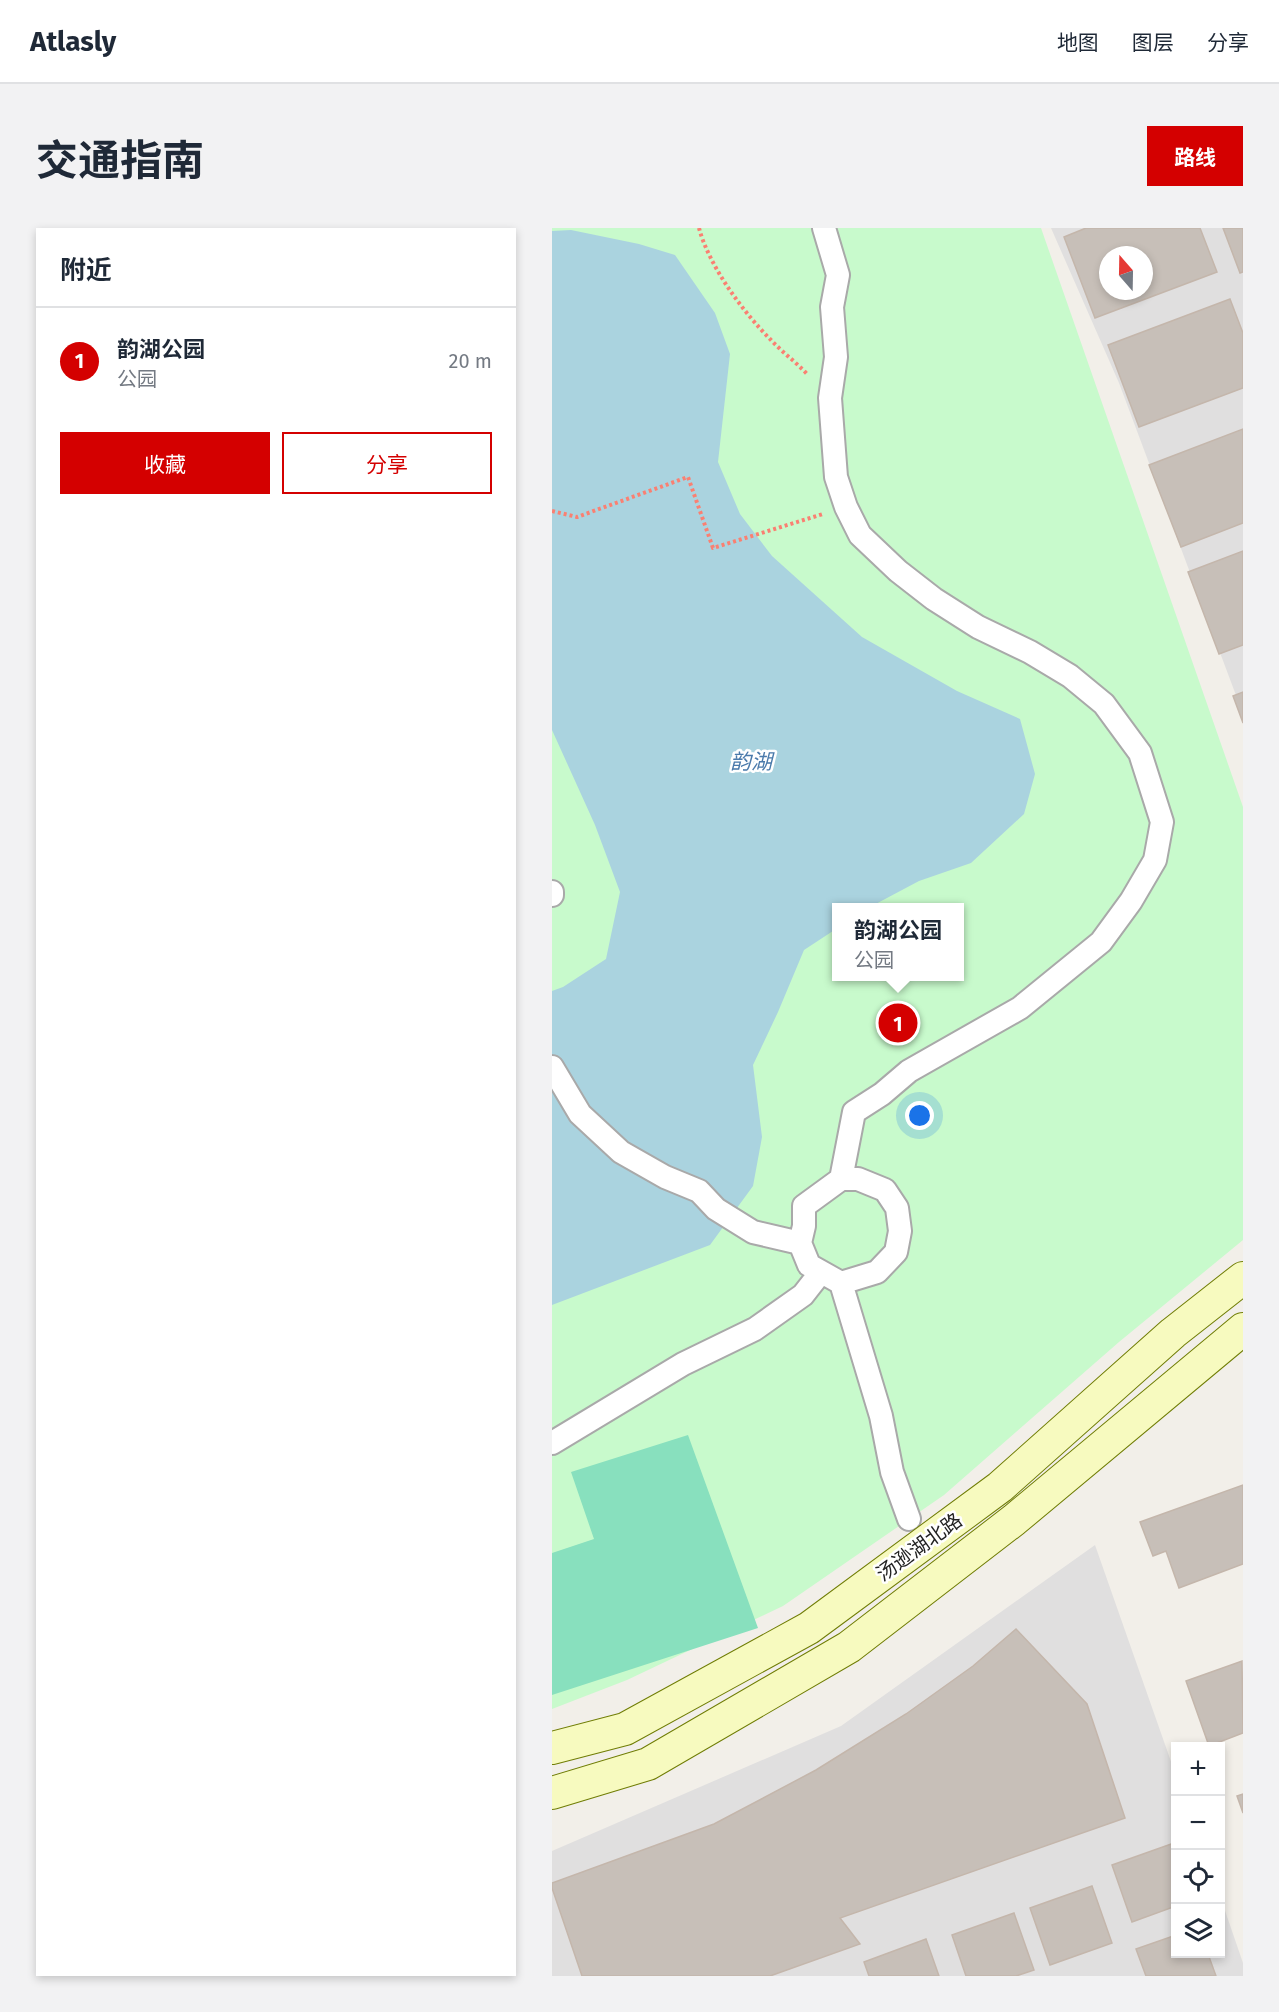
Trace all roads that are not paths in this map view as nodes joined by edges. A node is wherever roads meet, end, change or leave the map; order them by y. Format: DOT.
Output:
graph roads {
  1 [pos="824,228"];
  2 [pos="552,1067"];
  3 [pos="841,1179"];
  4 [pos="800,1243"];
  5 [pos="821,1272"];
  6 [pos="1243,1278"];
  7 [pos="841,1283"];
  8 [pos="1243,1329"];
  9 [pos="552,1443"];
  10 [pos="909,1519"];
  11 [pos="552,1748"];
  12 [pos="552,1793"];
  1 -- 3 [label="street"];
  2 -- 4 [label="street"];
  3 -- 4 [label="street"];
  3 -- 7 [label="street"];
  4 -- 5 [label="street"];
  5 -- 7 [label="street"];
  5 -- 9 [label="street"];
  6 -- 11 [label="street, 汤逊湖北路"];
  7 -- 10 [label="street"];
  8 -- 12 [label="street, 汤逊湖北路"];
}
